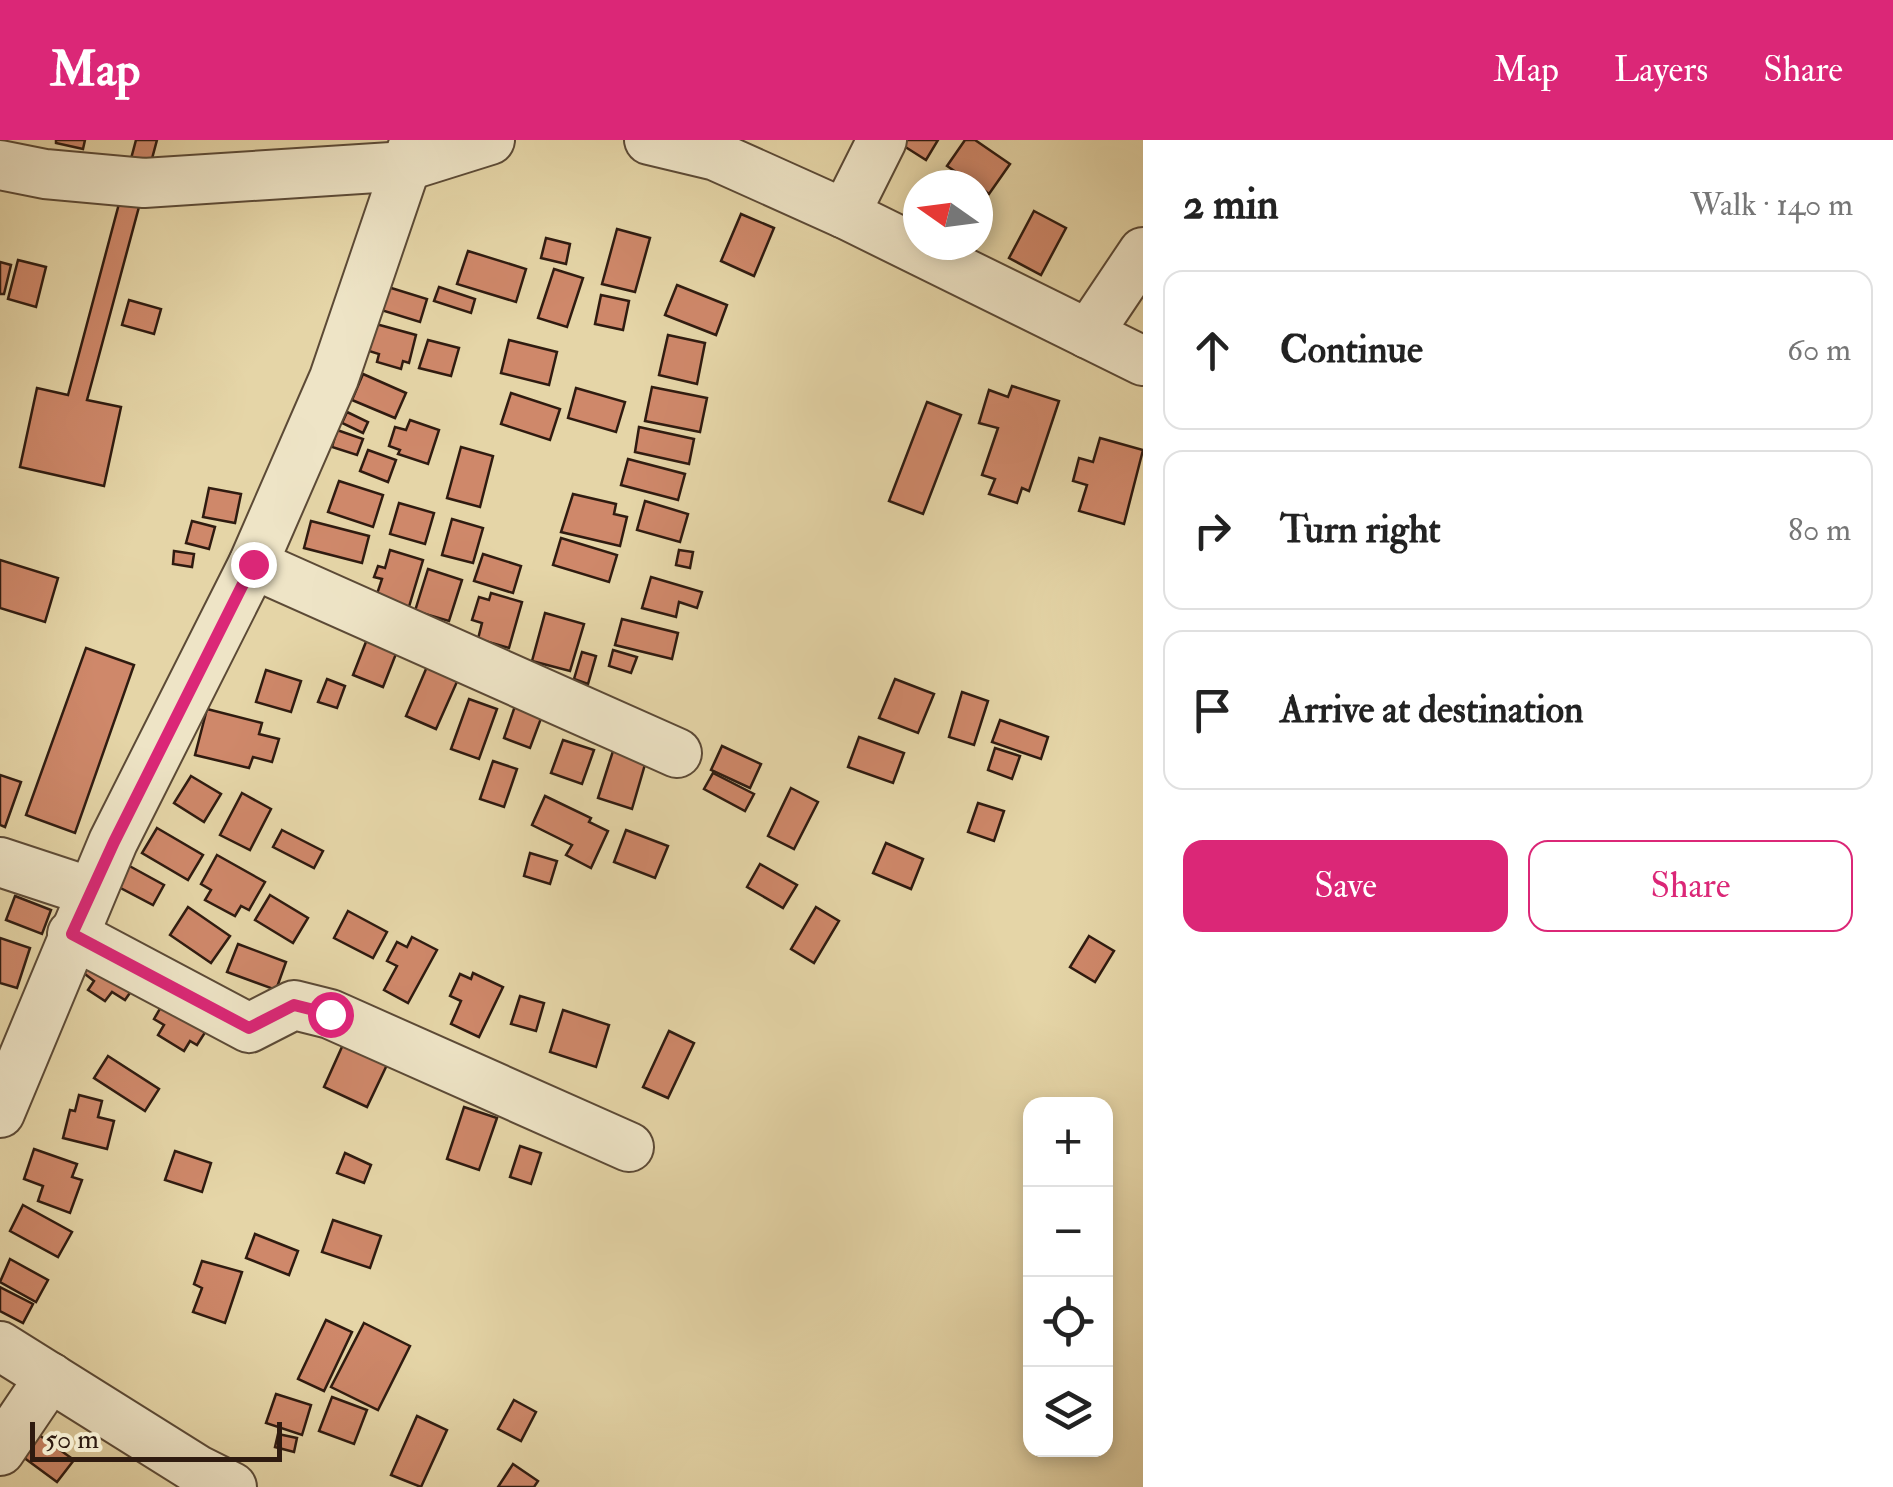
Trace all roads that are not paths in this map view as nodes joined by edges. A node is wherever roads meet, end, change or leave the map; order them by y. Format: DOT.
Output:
graph roads {
  1 [pos="490,140"];
  2 [pos="649,140"];
  3 [pos="882,140"];
  4 [pos="411,153"];
  5 [pos="0,165"];
  6 [pos="845,214"];
  7 [pos="1143,252"];
  8 [pos="1088,334"];
  9 [pos="1143,361"];
  10 [pos="253,564"];
  11 [pos="678,753"];
  12 [pos="0,862"];
  13 [pos="91,892"];
  14 [pos="72,934"];
  15 [pos="0,1113"];
  16 [pos="629,1147"];
  17 [pos="0,1346"];
  18 [pos="50,1377"];
  19 [pos="0,1451"];
  20 [pos="232,1487"];
  1 -- 4 [label="street"];
  2 -- 6 [label="street"];
  3 -- 6 [label="street"];
  4 -- 5 [label="street"];
  4 -- 10 [label="street"];
  6 -- 8 [label="street"];
  7 -- 8 [label="street"];
  8 -- 9 [label="street"];
  10 -- 11 [label="street"];
  10 -- 13 [label="street"];
  12 -- 13 [label="street"];
  13 -- 14 [label="street"];
  14 -- 15 [label="street"];
  14 -- 16 [label="street"];
  17 -- 18 [label="street"];
  18 -- 19 [label="street"];
  18 -- 20 [label="street"];
}
